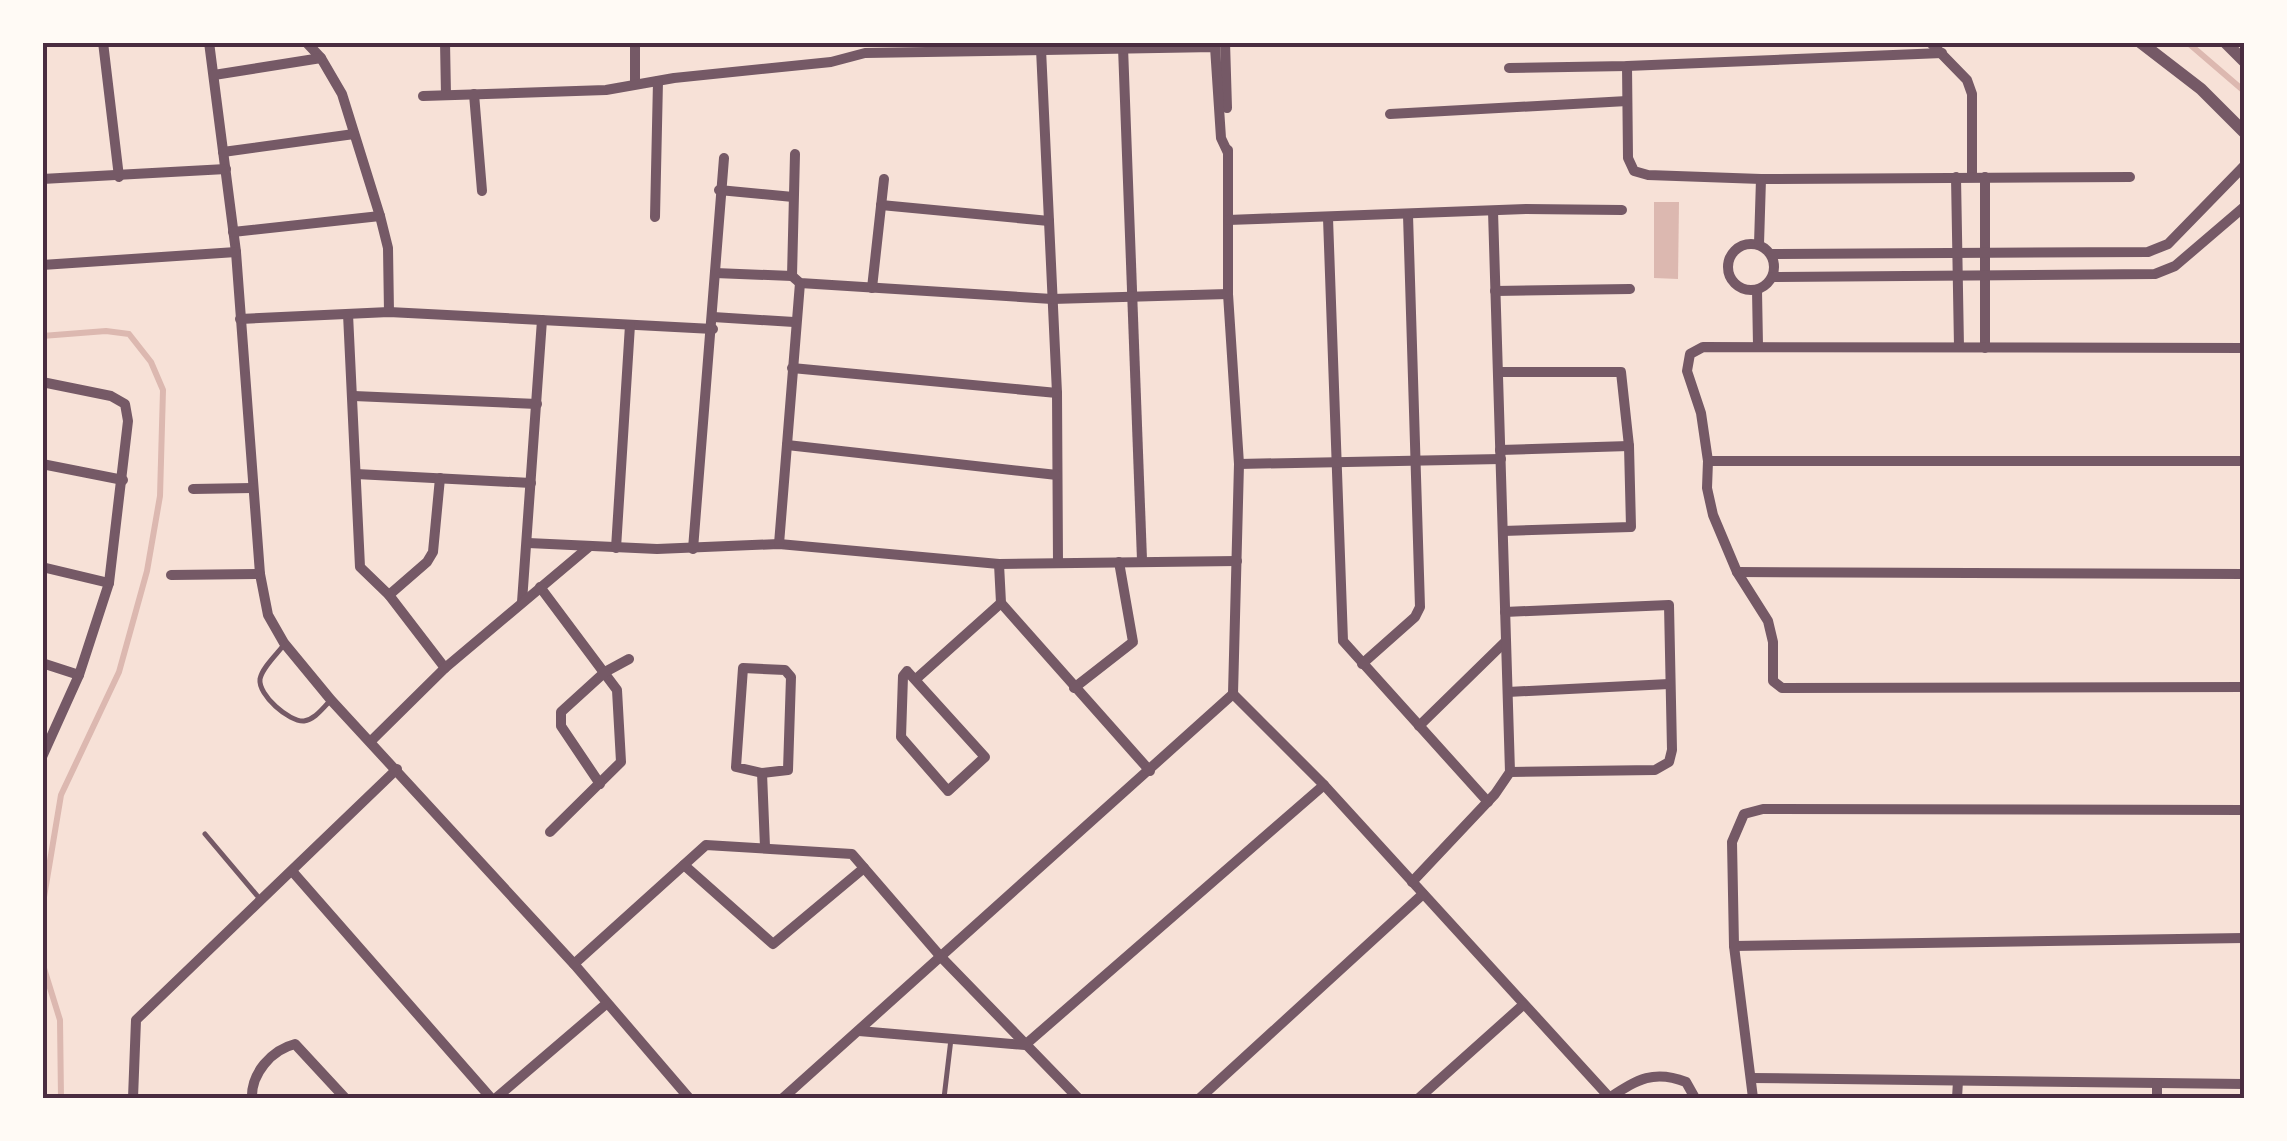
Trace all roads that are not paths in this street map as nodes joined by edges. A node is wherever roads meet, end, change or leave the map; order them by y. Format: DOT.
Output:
graph roads {
  1 [pos="103,42"];
  2 [pos="209,42"];
  3 [pos="306,42"];
  4 [pos="444,42"];
  5 [pos="635,42"];
  6 [pos="1930,42"];
  7 [pos="2140,42"];
  8 [pos="2225,42"];
  9 [pos="1220,45"];
  10 [pos="865,48"];
  11 [pos="1123,48"];
  12 [pos="1041,49"];
  13 [pos="1942,52"];
  14 [pos="321,58"];
  15 [pos="2244,60"];
  16 [pos="1627,66"];
  17 [pos="1509,68"];
  18 [pos="214,75"];
  19 [pos="658,80"];
  20 [pos="636,84"];
  21 [pos="474,94"];
  22 [pos="446,95"];
  23 [pos="423,96"];
  24 [pos="1627,101"];
  25 [pos="1390,114"];
  26 [pos="2244,132"];
  27 [pos="354,134"];
  28 [pos="222,152"];
  29 [pos="796,154"];
  30 [pos="724,158"];
  31 [pos="2244,166"];
  32 [pos="226,169"];
  33 [pos="119,177"];
  34 [pos="1956,177"];
  35 [pos="1972,177"];
  36 [pos="1984,177"];
  37 [pos="2130,177"];
  38 [pos="884,178"];
  39 [pos="42,179"];
  40 [pos="1760,179"];
  41 [pos="719,190"];
  42 [pos="482,191"];
  43 [pos="794,197"];
  44 [pos="881,205"];
  45 [pos="2244,207"];
  46 [pos="1622,210"];
  47 [pos="1493,211"];
  48 [pos="1408,215"];
  49 [pos="380,216"];
  50 [pos="655,217"];
  51 [pos="1328,218"];
  52 [pos="1228,220"];
  53 [pos="1049,222"];
  54 [pos="233,232"];
  55 [pos="1759,244"];
  56 [pos="1958,251"];
  57 [pos="236,252"];
  58 [pos="1984,252"];
  59 [pos="1771,254"];
  60 [pos="42,265"];
  61 [pos="715,273"];
  62 [pos="1958,274"];
  63 [pos="1984,275"];
  64 [pos="1772,277"];
  65 [pos="796,279"];
  66 [pos="872,288"];
  67 [pos="1630,289"];
  68 [pos="1758,290"];
  69 [pos="1495,292"];
  70 [pos="1228,294"];
  71 [pos="1131,297"];
  72 [pos="1052,299"];
  73 [pos="390,312"];
  74 [pos="348,314"];
  75 [pos="240,318"];
  76 [pos="542,320"];
  77 [pos="794,322"];
  78 [pos="713,323"];
  79 [pos="630,324"];
  80 [pos="1758,346"];
  81 [pos="1959,347"];
  82 [pos="1984,348"];
  83 [pos="2244,348"];
  84 [pos="792,368"];
  85 [pos="1498,372"];
  86 [pos="42,382"];
  87 [pos="1056,392"];
  88 [pos="354,396"];
  89 [pos="537,404"];
  90 [pos="787,445"];
  91 [pos="1629,446"];
  92 [pos="1500,454"];
  93 [pos="1708,461"];
  94 [pos="2244,461"];
  95 [pos="1417,462"];
  96 [pos="42,464"];
  97 [pos="1239,464"];
  98 [pos="1336,464"];
  99 [pos="356,474"];
  100 [pos="1058,474"];
  101 [pos="440,478"];
  102 [pos="123,480"];
  103 [pos="531,483"];
  104 [pos="252,488"];
  105 [pos="192,489"];
  106 [pos="1502,531"];
  107 [pos="528,543"];
  108 [pos="779,544"];
  109 [pos="590,546"];
  110 [pos="616,548"];
  111 [pos="692,549"];
  112 [pos="1142,560"];
  113 [pos="1237,561"];
  114 [pos="1119,562"];
  115 [pos="1058,563"];
  116 [pos="1000,564"];
  117 [pos="42,567"];
  118 [pos="1737,572"];
  119 [pos="260,574"];
  120 [pos="2244,574"];
  121 [pos="172,575"];
  122 [pos="109,583"];
  123 [pos="540,588"];
  124 [pos="389,595"];
  125 [pos="522,602"];
  126 [pos="1001,602"];
  127 [pos="1505,612"];
  128 [pos="1506,641"];
  129 [pos="284,643"];
  130 [pos="629,659"];
  131 [pos="42,662"];
  132 [pos="1362,664"];
  133 [pos="445,668"];
  134 [pos="606,672"];
  135 [pos="79,675"];
  136 [pos="916,679"];
  137 [pos="1670,684"];
  138 [pos="2244,687"];
  139 [pos="1074,688"];
  140 [pos="1508,692"];
  141 [pos="1234,694"];
  142 [pos="331,700"];
  143 [pos="1419,726"];
  144 [pos="372,741"];
  145 [pos="43,750"];
  146 [pos="397,769"];
  147 [pos="1150,771"];
  148 [pos="1510,772"];
  149 [pos="762,773"];
  150 [pos="600,784"];
  151 [pos="1324,785"];
  152 [pos="1488,802"];
  153 [pos="2244,810"];
  154 [pos="550,832"];
  155 [pos="205,834"];
  156 [pos="765,847"];
  157 [pos="684,865"];
  158 [pos="864,868"];
  159 [pos="292,872"];
  160 [pos="1412,882"];
  161 [pos="1423,894"];
  162 [pos="262,901"];
  163 [pos="2244,938"];
  164 [pos="1734,946"];
  165 [pos="942,957"];
  166 [pos="574,964"];
  167 [pos="606,1004"];
  168 [pos="1523,1005"];
  169 [pos="859,1031"];
  170 [pos="950,1039"];
  171 [pos="1025,1046"];
  172 [pos="1751,1078"];
  173 [pos="1958,1081"];
  174 [pos="2157,1083"];
  175 [pos="2244,1084"];
  176 [pos="133,1098"];
  177 [pos="252,1098"];
  178 [pos="346,1098"];
  179 [pos="494,1098"];
  180 [pos="689,1098"];
  181 [pos="783,1098"];
  182 [pos="944,1098"];
  183 [pos="1078,1098"];
  184 [pos="1200,1098"];
  185 [pos="1419,1098"];
  186 [pos="1610,1098"];
  187 [pos="1695,1098"];
  188 [pos="1752,1098"];
  189 [pos="1957,1098"];
  190 [pos="2157,1098"];
  1 -- 33 [label="street"];
  2 -- 18 [label="street"];
  3 -- 14 [label="street"];
  4 -- 22 [label="street"];
  5 -- 20 [label="street"];
  6 -- 13 [label="street"];
  7 -- 26 [label="street"];
  8 -- 15 [label="street"];
  9 -- 11 [label="street"];
  9 -- 52 [label="street"];
  10 -- 12 [label="street"];
  10 -- 19 [label="street"];
  11 -- 12 [label="street"];
  11 -- 71 [label="street"];
  12 -- 53 [label="street"];
  13 -- 16 [label="street"];
  13 -- 35 [label="street"];
  14 -- 18 [label="street"];
  14 -- 27 [label="street"];
  16 -- 17 [label="street"];
  16 -- 24 [label="street"];
  18 -- 28 [label="street"];
  19 -- 20 [label="street"];
  19 -- 50 [label="street"];
  20 -- 21 [label="street"];
  21 -- 22 [label="street"];
  21 -- 42 [label="street"];
  22 -- 23 [label="street"];
  24 -- 25 [label="street"];
  24 -- 40 [label="street"];
  27 -- 28 [label="street"];
  27 -- 49 [label="street"];
  28 -- 32 [label="street"];
  29 -- 43 [label="street"];
  30 -- 41 [label="street"];
  31 -- 58 [label="street"];
  32 -- 33 [label="street"];
  32 -- 54 [label="street"];
  33 -- 39 [label="street"];
  34 -- 35 [label="street"];
  34 -- 40 [label="street"];
  34 -- 56 [label="street"];
  35 -- 36 [label="street"];
  36 -- 37 [label="street"];
  36 -- 58 [label="street"];
  38 -- 44 [label="street"];
  40 -- 55 [label="street"];
  41 -- 43 [label="street"];
  41 -- 61 [label="street"];
  43 -- 65 [label="street"];
  44 -- 53 [label="street"];
  44 -- 66 [label="street"];
  45 -- 63 [label="street"];
  46 -- 47 [label="street"];
  47 -- 48 [label="street"];
  47 -- 69 [label="street"];
  48 -- 51 [label="street"];
  48 -- 95 [label="street"];
  49 -- 54 [label="street"];
  49 -- 73 [label="street"];
  51 -- 52 [label="street"];
  51 -- 98 [label="street"];
  52 -- 70 [label="street"];
  53 -- 72 [label="street"];
  54 -- 57 [label="street"];
  55 -- 59 [label="street"];
  55 -- 68 [label="street"];
  56 -- 58 [label="street"];
  56 -- 59 [label="street"];
  56 -- 62 [label="street"];
  57 -- 60 [label="street"];
  57 -- 75 [label="street"];
  58 -- 63 [label="street"];
  59 -- 64 [label="street"];
  61 -- 65 [label="street"];
  61 -- 78 [label="street"];
  62 -- 63 [label="street"];
  62 -- 64 [label="street"];
  62 -- 81 [label="street"];
  63 -- 82 [label="street"];
  64 -- 68 [label="street"];
  65 -- 66 [label="street"];
  65 -- 77 [label="street"];
  66 -- 72 [label="street"];
  67 -- 69 [label="street"];
  68 -- 80 [label="street"];
  69 -- 85 [label="street"];
  70 -- 71 [label="street"];
  70 -- 97 [label="street"];
  71 -- 72 [label="street"];
  71 -- 112 [label="street"];
  72 -- 87 [label="street"];
  73 -- 74 [label="street"];
  73 -- 76 [label="street"];
  74 -- 75 [label="street"];
  74 -- 88 [label="street"];
  75 -- 104 [label="street"];
  76 -- 79 [label="street"];
  76 -- 89 [label="street"];
  77 -- 78 [label="street"];
  77 -- 84 [label="street"];
  78 -- 79 [label="street"];
  78 -- 111 [label="street"];
  79 -- 110 [label="street"];
  80 -- 81 [label="street"];
  80 -- 93 [label="street"];
  81 -- 82 [label="street"];
  82 -- 83 [label="street"];
  84 -- 87 [label="street"];
  84 -- 90 [label="street"];
  85 -- 91 [label="street"];
  85 -- 92 [label="street"];
  86 -- 102 [label="street"];
  87 -- 100 [label="street"];
  88 -- 89 [label="street"];
  88 -- 99 [label="street"];
  89 -- 103 [label="street"];
  90 -- 100 [label="street"];
  90 -- 108 [label="street"];
  91 -- 92 [label="street"];
  91 -- 106 [label="street"];
  92 -- 95 [label="street"];
  92 -- 106 [label="street"];
  93 -- 94 [label="street"];
  93 -- 118 [label="street"];
  95 -- 98 [label="street"];
  95 -- 132 [label="street"];
  96 -- 102 [label="street"];
  97 -- 98 [label="street"];
  97 -- 113 [label="street"];
  98 -- 132 [label="street"];
  99 -- 101 [label="street"];
  99 -- 124 [label="street"];
  100 -- 115 [label="street"];
  101 -- 103 [label="street"];
  101 -- 124 [label="street"];
  102 -- 122 [label="street"];
  103 -- 107 [label="street"];
  104 -- 105 [label="street"];
  104 -- 119 [label="street"];
  106 -- 127 [label="street"];
  107 -- 109 [label="street"];
  107 -- 125 [label="street"];
  108 -- 111 [label="street"];
  108 -- 116 [label="street"];
  109 -- 110 [label="street"];
  109 -- 123 [label="street"];
  110 -- 111 [label="street"];
  112 -- 113 [label="street"];
  112 -- 114 [label="street"];
  113 -- 141 [label="street"];
  114 -- 115 [label="street"];
  114 -- 139 [label="street"];
  115 -- 116 [label="street"];
  116 -- 126 [label="street"];
  117 -- 122 [label="street"];
  118 -- 120 [label="street"];
  118 -- 138 [label="street"];
  119 -- 121 [label="street"];
  119 -- 129 [label="street"];
  122 -- 135 [label="street"];
  123 -- 125 [label="street"];
  123 -- 134 [label="street"];
  124 -- 133 [label="street"];
  125 -- 133 [label="street"];
  126 -- 136 [label="street"];
  126 -- 139 [label="street"];
  127 -- 128 [label="street"];
  127 -- 137 [label="street"];
  128 -- 140 [label="street"];
  128 -- 143 [label="street"];
  129 -- 142 [label="street"];
  129 -- 142 [label="lane"];
  130 -- 134 [label="street"];
  131 -- 135 [label="street"];
  132 -- 143 [label="street"];
  133 -- 144 [label="street"];
  134 -- 150 [label="street"];
  134 -- 150 [label="street"];
  135 -- 145 [label="street"];
  136 -- 136 [label="street"];
  137 -- 140 [label="street"];
  137 -- 148 [label="street"];
  139 -- 147 [label="street"];
  140 -- 148 [label="street"];
  141 -- 147 [label="street"];
  141 -- 151 [label="street"];
  142 -- 144 [label="street"];
  143 -- 152 [label="street"];
  144 -- 146 [label="street"];
  146 -- 159 [label="street"];
  146 -- 166 [label="street"];
  147 -- 165 [label="street"];
  148 -- 152 [label="street"];
  149 -- 149 [label="street"];
  149 -- 156 [label="street"];
  150 -- 154 [label="street"];
  151 -- 160 [label="street"];
  151 -- 171 [label="street"];
  152 -- 160 [label="street"];
  153 -- 164 [label="street"];
  155 -- 162 [label="lane"];
  156 -- 157 [label="street"];
  156 -- 158 [label="street"];
  157 -- 158 [label="street"];
  157 -- 166 [label="street"];
  158 -- 165 [label="street"];
  159 -- 162 [label="street"];
  159 -- 179 [label="street"];
  160 -- 161 [label="street"];
  161 -- 168 [label="street"];
  161 -- 184 [label="street"];
  162 -- 176 [label="street"];
  163 -- 164 [label="street"];
  164 -- 172 [label="street"];
  165 -- 169 [label="street"];
  165 -- 171 [label="street"];
  166 -- 167 [label="street"];
  167 -- 179 [label="street"];
  167 -- 180 [label="street"];
  168 -- 185 [label="street"];
  168 -- 186 [label="street"];
  169 -- 170 [label="street"];
  169 -- 181 [label="street"];
  170 -- 171 [label="street"];
  170 -- 182 [label="lane"];
  171 -- 183 [label="street"];
  172 -- 173 [label="street"];
  172 -- 188 [label="street"];
  173 -- 174 [label="street"];
  173 -- 189 [label="street"];
  174 -- 175 [label="street"];
  174 -- 190 [label="street"];
  177 -- 178 [label="street"];
  186 -- 187 [label="street"];
}
